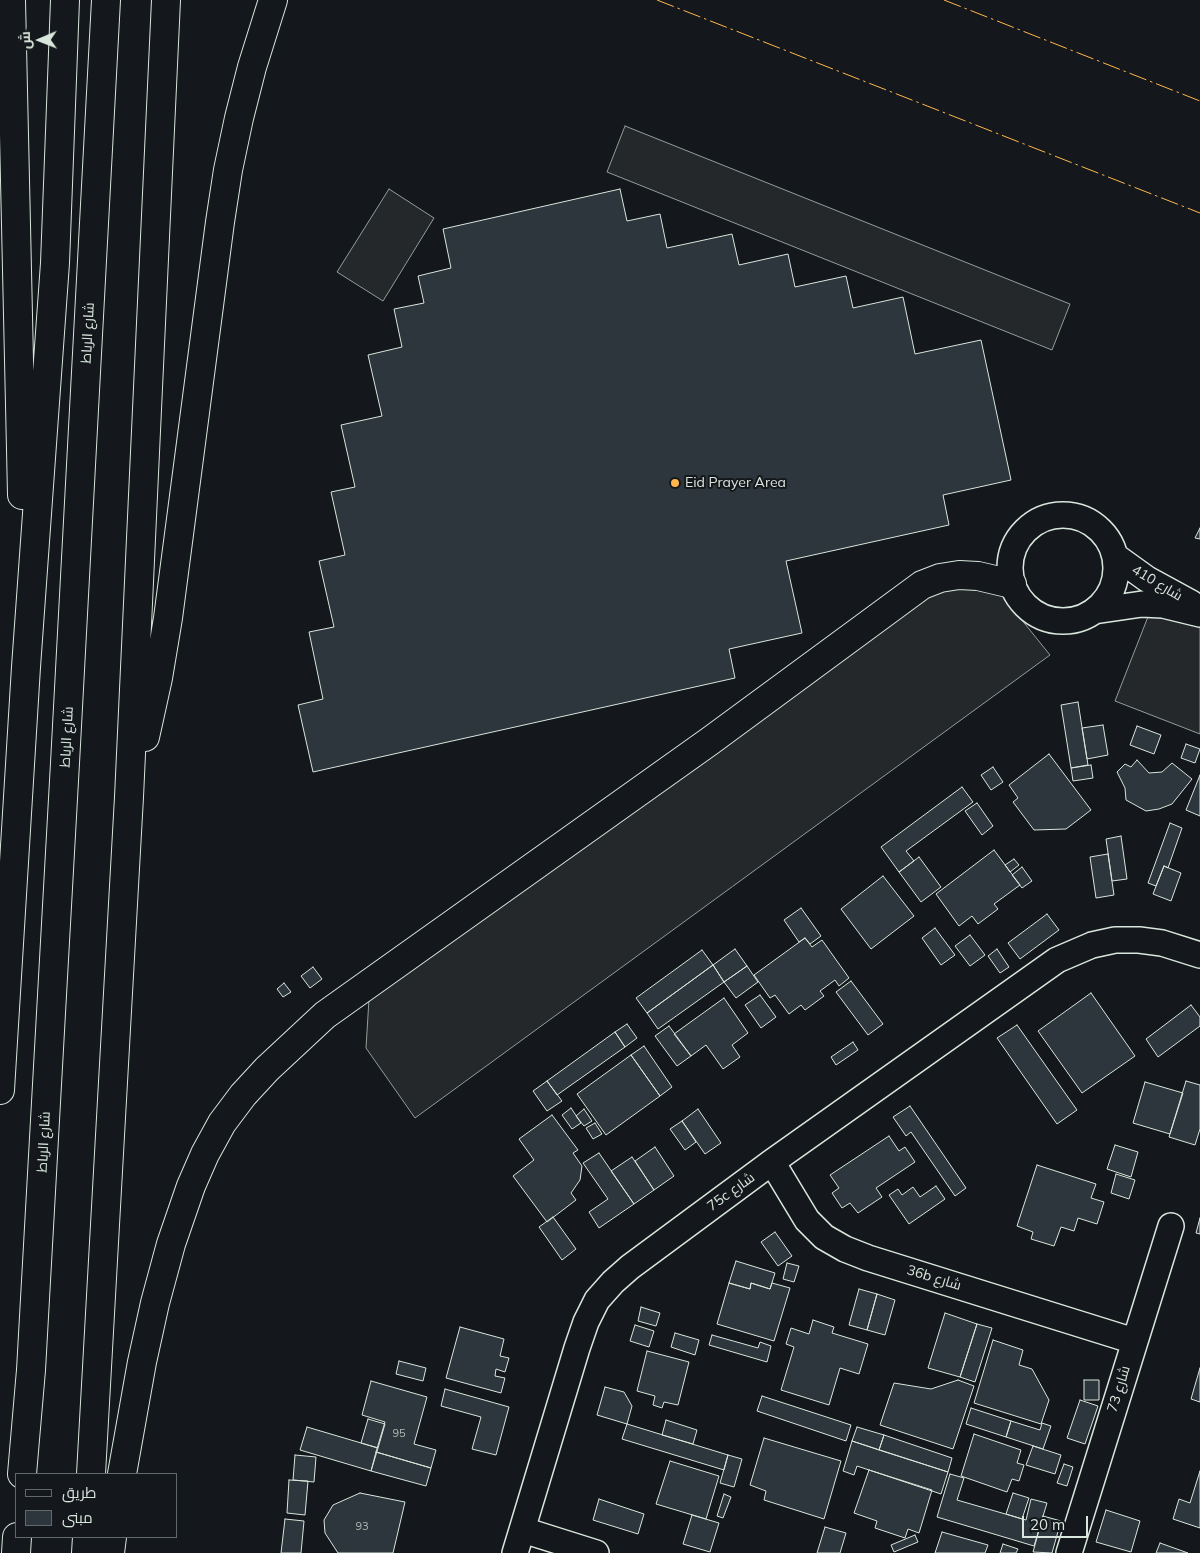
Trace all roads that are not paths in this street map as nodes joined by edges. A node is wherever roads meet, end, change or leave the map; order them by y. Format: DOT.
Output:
graph roads {
  1 [pos="11,0"];
  2 [pos="65,0"];
  3 [pos="106,0"];
  4 [pos="166,0"];
  5 [pos="273,0"];
  6 [pos="1115,556"];
  7 [pos="1012,584"];
  8 [pos="1200,608"];
  9 [pos="1094,611"];
  10 [pos="1200,614"];
  11 [pos="26,666"];
  12 [pos="129,797"];
  13 [pos="1200,955"];
  14 [pos="0,1090"];
  15 [pos="772,1162"];
  16 [pos="1171,1226"];
  17 [pos="1134,1340"];
  18 [pos="22,1473"];
  19 [pos="91,1473"];
  20 [pos="122,1473"];
  21 [pos="17,1538"];
  22 [pos="87,1538"];
  23 [pos="112,1538"];
  24 [pos="519,1542"];
  25 [pos="16,1553"];
  26 [pos="86,1553"];
  27 [pos="110,1553"];
  28 [pos="596,1553"];
  29 [pos="1069,1553"];
  1 -- 11 [label="highway"];
  2 -- 11 [label="highway"];
  3 -- 18 [label="highway, شارع الرباط"];
  4 -- 12 [label="highway"];
  5 -- 12 [label="highway"];
  6 -- 7 [label="street"];
  6 -- 8 [label="street, شارع 410"];
  6 -- 9 [label="street"];
  7 -- 9 [label="street"];
  7 -- 20 [label="highway"];
  9 -- 10 [label="street, شارع 410"];
  11 -- 14 [label="highway"];
  12 -- 19 [label="highway"];
  13 -- 15 [label="street, 75c شارع"];
  15 -- 17 [label="street, 36b شارع"];
  15 -- 24 [label="street, 75c شارع"];
  16 -- 17 [label="street, شارع 73"];
  17 -- 29 [label="street, شارع 73"];
  21 -- 25 [label="highway"];
  22 -- 26 [label="highway"];
  23 -- 27 [label="highway"];
  24 -- 28 [label="street"];
}
